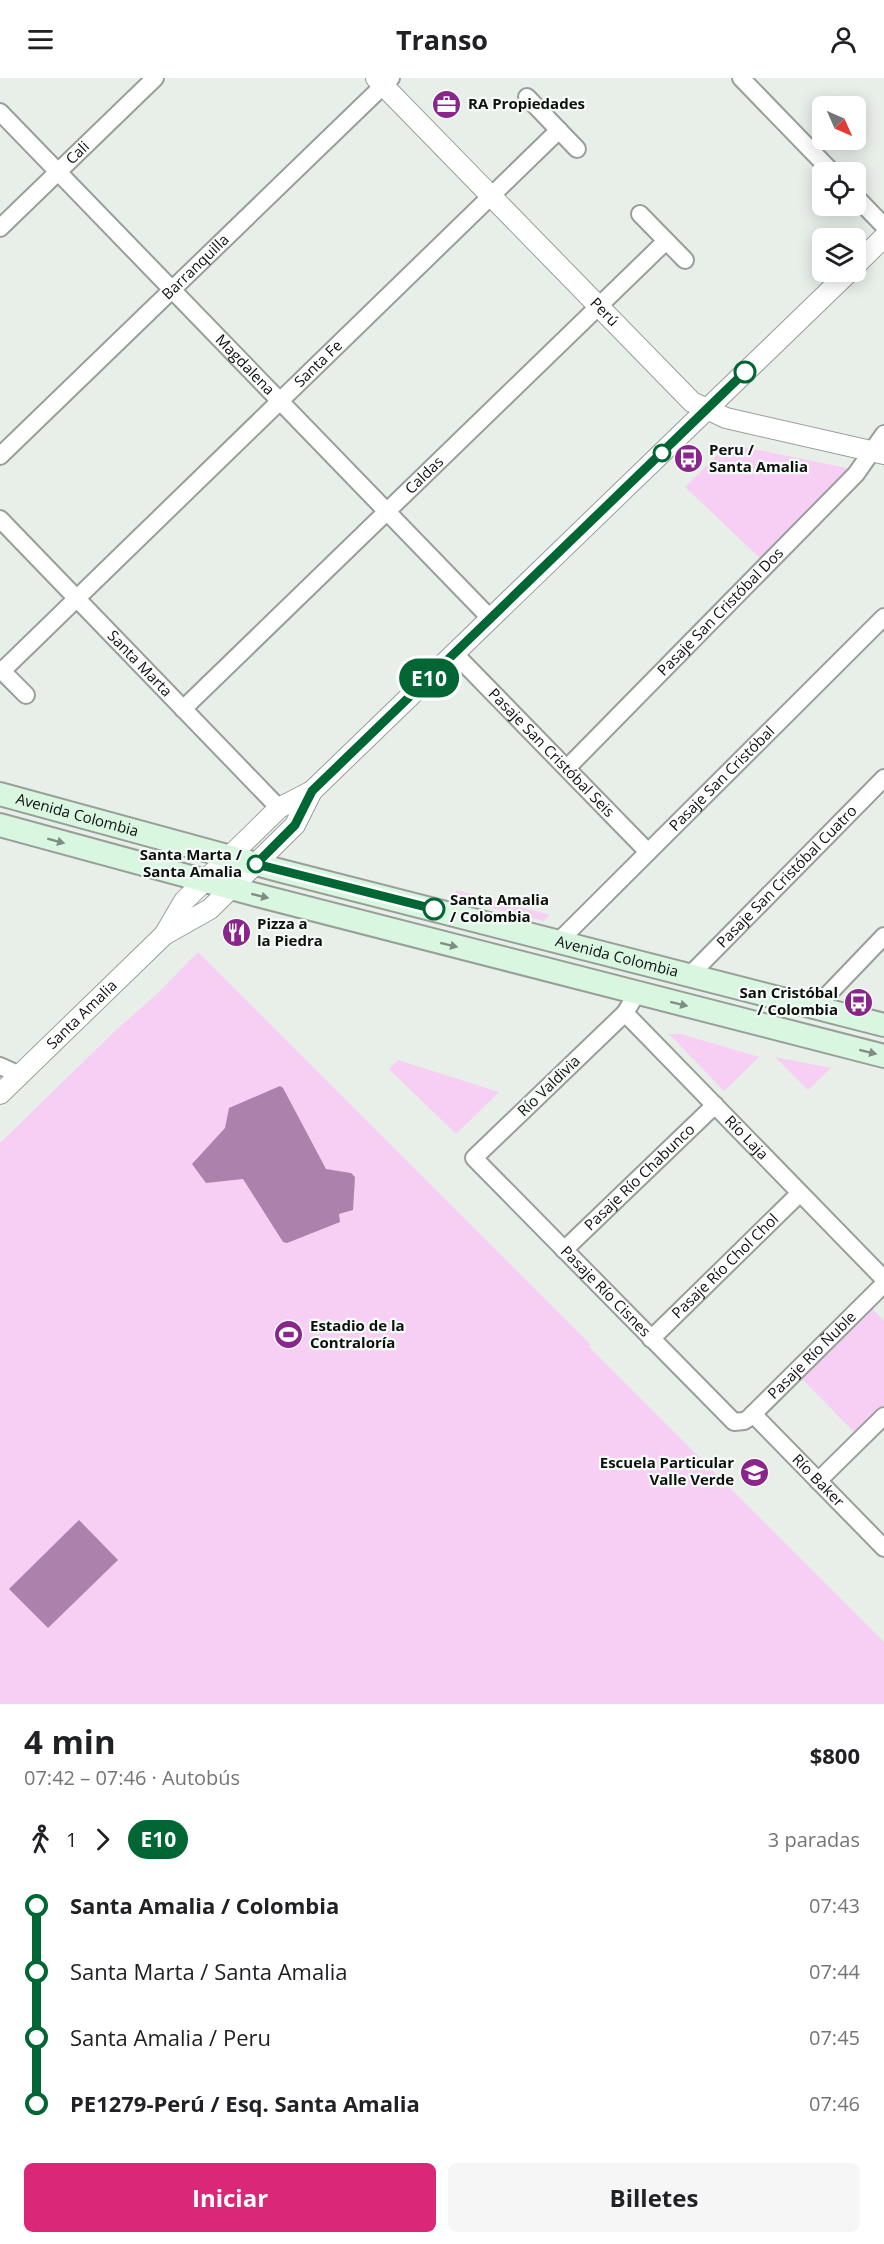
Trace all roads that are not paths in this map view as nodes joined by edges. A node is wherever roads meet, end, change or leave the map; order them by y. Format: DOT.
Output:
graph roads {
  1 [pos="155,78"];
  2 [pos="741,78"];
  3 [pos="384,80"];
  4 [pos="527,97"];
  5 [pos="0,112"];
  6 [pos="559,130"];
  7 [pos="577,148"];
  8 [pos="822,162"];
  9 [pos="58,172"];
  10 [pos="491,196"];
  11 [pos="866,207"];
  12 [pos="640,214"];
  13 [pos="884,226"];
  14 [pos="0,228"];
  15 [pos="884,237"];
  16 [pos="666,241"];
  17 [pos="866,255"];
  18 [pos="685,260"];
  19 [pos="839,282"];
  20 [pos="172,290"];
  21 [pos="598,307"];
  22 [pos="280,401"];
  23 [pos="706,410"];
  24 [pos="884,434"];
  25 [pos="877,453"];
  26 [pos="0,456"];
  27 [pos="387,511"];
  28 [pos="0,519"];
  29 [pos="76,598"];
  30 [pos="884,617"];
  31 [pos="491,619"];
  32 [pos="455,654"];
  33 [pos="1,670"];
  34 [pos="26,695"];
  35 [pos="183,709"];
  36 [pos="567,768"];
  37 [pos="884,778"];
  38 [pos="312,791"];
  39 [pos="0,794"];
  40 [pos="279,808"];
  41 [pos="0,825"];
  42 [pos="648,852"];
  43 [pos="229,856"];
  44 [pos="256,864"];
  45 [pos="204,881"];
  46 [pos="231,888"];
  47 [pos="164,935"];
  48 [pos="884,936"];
  49 [pos="559,941"];
  50 [pos="690,975"];
  51 [pos="637,993"];
  52 [pos="815,1008"];
  53 [pos="625,1013"];
  54 [pos="884,1025"];
  55 [pos="884,1056"];
  56 [pos="0,1066"];
  57 [pos="20,1075"];
  58 [pos="0,1094"];
  59 [pos="715,1105"];
  60 [pos="474,1158"];
  61 [pos="800,1193"];
  62 [pos="564,1250"];
  63 [pos="884,1281"];
  64 [pos="651,1339"];
  65 [pos="884,1416"];
  66 [pos="746,1419"];
  67 [pos="819,1481"];
  68 [pos="884,1548"];
  1 -- 9 [label="street, Cali"];
  2 -- 8 [label="street"];
  3 -- 10 [label="street, Perú"];
  3 -- 20 [label="street, Barranquilla"];
  4 -- 6 [label="street"];
  5 -- 9 [label="street, Magdalena"];
  6 -- 7 [label="street"];
  6 -- 10 [label="street, Santa Fe"];
  9 -- 14 [label="street, Cali"];
  9 -- 20 [label="street, Magdalena"];
  10 -- 21 [label="street, Perú"];
  10 -- 22 [label="street, Santa Fe"];
  11 -- 13 [label="street"];
  12 -- 16 [label="street"];
  15 -- 17 [label="street"];
  16 -- 18 [label="street"];
  16 -- 21 [label="street, Caldas"];
  19 -- 23 [label="street, Santa Amalia"];
  20 -- 22 [label="street, Magdalena"];
  20 -- 26 [label="street, Barranquilla"];
  21 -- 23 [label="street, Perú"];
  21 -- 27 [label="street, Caldas"];
  22 -- 27 [label="street, Magdalena"];
  22 -- 29 [label="street, Santa Fe"];
  23 -- 25 [label="street, Perú"];
  23 -- 31 [label="street, Santa Amalia"];
  24 -- 25 [label="street, Pasaje San Cristóbal Dos"];
  25 -- 36 [label="street, Pasaje San Cristóbal Dos"];
  27 -- 31 [label="street, Magdalena"];
  27 -- 35 [label="street, Caldas"];
  28 -- 29 [label="street, Santa Marta"];
  29 -- 33 [label="street, Santa Fe"];
  29 -- 35 [label="street, Santa Marta"];
  30 -- 42 [label="street, Pasaje San Cristóbal"];
  31 -- 32 [label="street, Santa Amalia"];
  32 -- 36 [label="street, Pasaje San Cristóbal Seis"];
  32 -- 38 [label="street, Santa Amalia"];
  33 -- 34 [label="street"];
  35 -- 40 [label="street, Santa Marta"];
  36 -- 42 [label="street, Pasaje San Cristóbal Seis"];
  37 -- 50 [label="street, Pasaje San Cristóbal Cuatro"];
  38 -- 40 [label="street, Santa Amalia"];
  38 -- 44 [label="street, Santa Amalia"];
  39 -- 43 [label="main road, Avenida Colombia"];
  40 -- 43 [label="street, Santa Amalia"];
  41 -- 45 [label="main road, Avenida Colombia, one-way"];
  42 -- 49 [label="street, Pasaje San Cristóbal"];
  43 -- 44 [label="main road, Avenida Colombia"];
  43 -- 45 [label="street, Santa Amalia"];
  44 -- 46 [label="street, Santa Amalia"];
  44 -- 49 [label="main road, Avenida Colombia"];
  45 -- 46 [label="main road, Avenida Colombia"];
  45 -- 47 [label="street, Santa Amalia"];
  46 -- 47 [label="street, Santa Amalia"];
  46 -- 51 [label="main road, Avenida Colombia, one-way"];
  47 -- 57 [label="street, Santa Amalia"];
  48 -- 52 [label="street"];
  49 -- 50 [label="main road, Avenida Colombia"];
  50 -- 52 [label="main road, Avenida Colombia"];
  51 -- 53 [label="street"];
  51 -- 55 [label="main road, Avenida Colombia, one-way"];
  52 -- 54 [label="main road, Avenida Colombia"];
  53 -- 59 [label="street, Río Laja"];
  53 -- 60 [label="street, Río Valdivia"];
  56 -- 57 [label="street"];
  57 -- 58 [label="street, Santa Amalia"];
  59 -- 61 [label="street, Río Laja"];
  59 -- 62 [label="street, Pasaje Río Chabunco"];
  60 -- 62 [label="street, Pasaje Río Cisnes"];
  61 -- 63 [label="street, Río Laja"];
  61 -- 64 [label="street, Pasaje Río Chol Chol"];
  62 -- 64 [label="street, Pasaje Río Cisnes"];
  63 -- 66 [label="street, Pasaje Río Ñuble"];
  64 -- 66 [label="street, Pasaje Río Cisnes"];
  65 -- 67 [label="street"];
  66 -- 67 [label="street, Río Baker"];
  67 -- 68 [label="street, Río Baker"];
}
